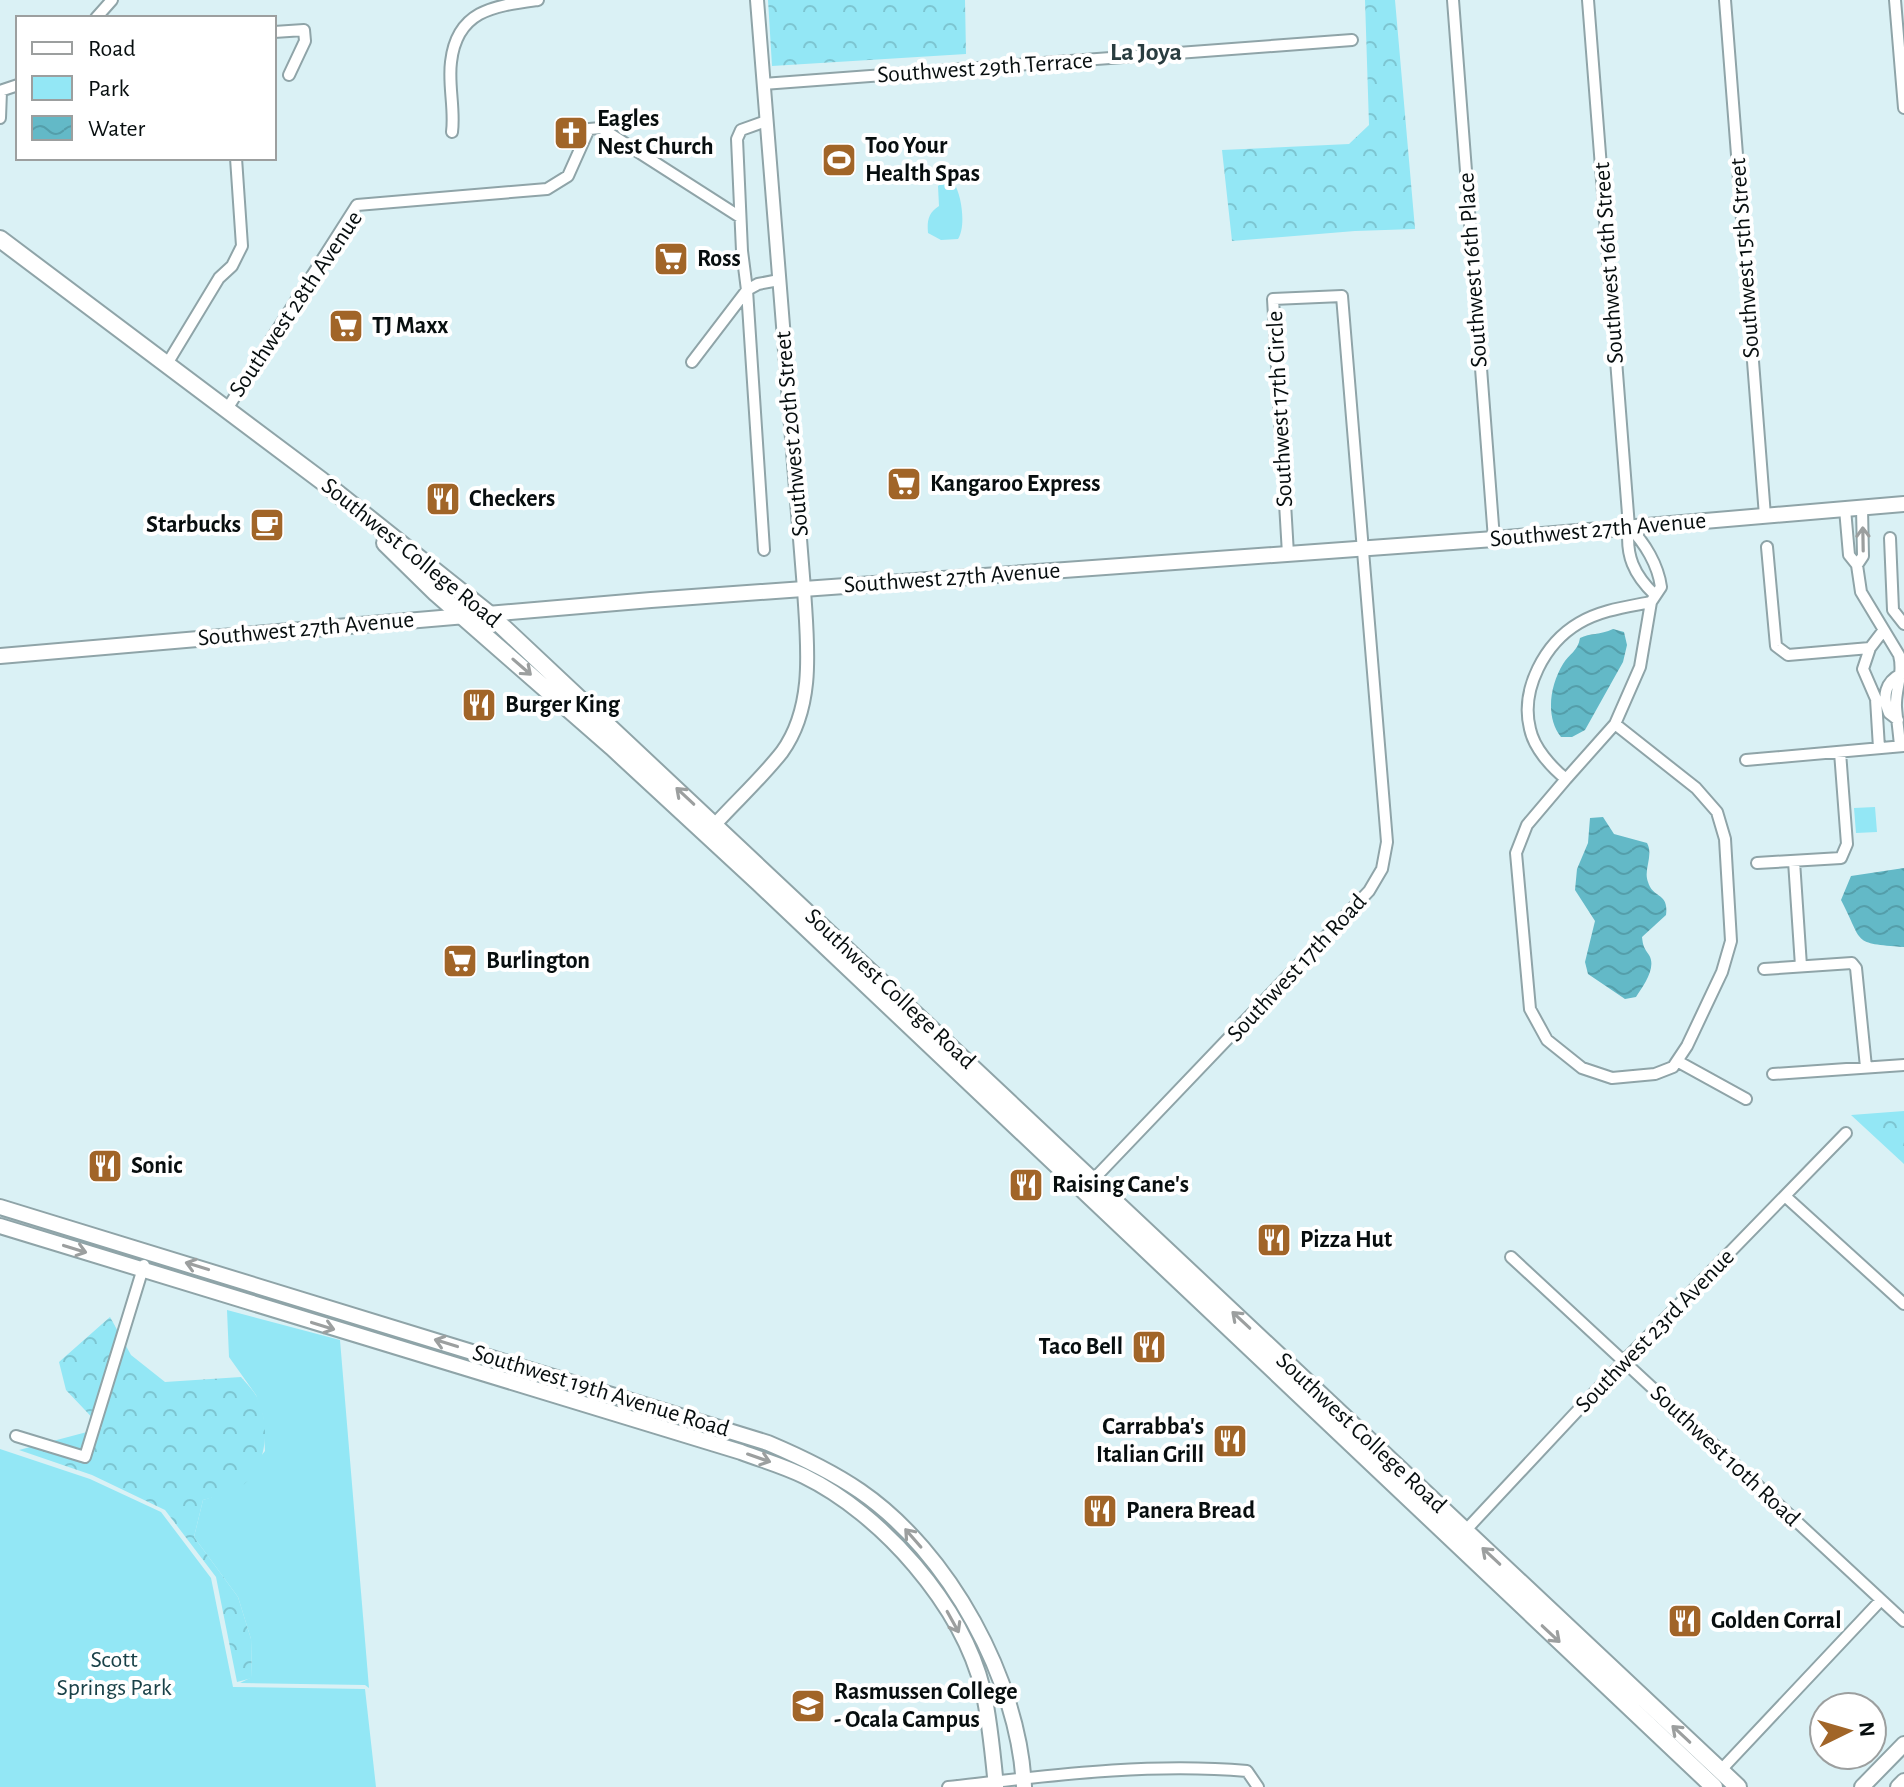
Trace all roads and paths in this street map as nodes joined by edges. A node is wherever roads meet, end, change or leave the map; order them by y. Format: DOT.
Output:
graph roads {
  1 [pos="112,0"];
  2 [pos="538,0"];
  3 [pos="757,0"];
  4 [pos="1453,0"];
  5 [pos="1588,0"];
  6 [pos="1725,0"];
  7 [pos="1895,0"];
  8 [pos="98,16"];
  9 [pos="276,32"];
  10 [pos="1352,40"];
  11 [pos="289,75"];
  12 [pos="763,84"];
  13 [pos="0,91"];
  14 [pos="1904,108"];
  15 [pos="0,118"];
  16 [pos="766,121"];
  17 [pos="452,132"];
  18 [pos="236,160"];
  19 [pos="740,217"];
  20 [pos="0,239"];
  21 [pos="0,247"];
  22 [pos="779,280"];
  23 [pos="747,290"];
  24 [pos="692,362"];
  25 [pos="167,364"];
  26 [pos="227,409"];
  27 [pos="1904,504"];
  28 [pos="1862,508"];
  29 [pos="1845,509"];
  30 [pos="1765,516"];
  31 [pos="1629,527"];
  32 [pos="1890,538"];
  33 [pos="1494,539"];
  34 [pos="1767,547"];
  35 [pos="1363,548"];
  36 [pos="764,550"];
  37 [pos="1288,554"];
  38 [pos="1654,564"];
  39 [pos="1857,565"];
  40 [pos="1637,573"];
  41 [pos="804,589"];
  42 [pos="1653,598"];
  43 [pos="1893,610"];
  44 [pos="489,614"];
  45 [pos="463,616"];
  46 [pos="1876,619"];
  47 [pos="1904,624"];
  48 [pos="1883,631"];
  49 [pos="1870,648"];
  50 [pos="0,656"];
  51 [pos="1615,724"];
  52 [pos="1902,746"];
  53 [pos="1879,748"];
  54 [pos="1840,752"];
  55 [pos="1746,760"];
  56 [pos="1566,779"];
  57 [pos="710,830"];
  58 [pos="1794,861"];
  59 [pos="1757,863"];
  60 [pos="1801,966"];
  61 [pos="1764,969"];
  62 [pos="1677,1061"];
  63 [pos="1904,1065"];
  64 [pos="1866,1067"];
  65 [pos="1773,1074"];
  66 [pos="1746,1099"];
  67 [pos="1846,1133"];
  68 [pos="1088,1186"];
  69 [pos="1786,1197"];
  70 [pos="0,1207"];
  71 [pos="0,1226"];
  72 [pos="148,1251"];
  73 [pos="1511,1257"];
  74 [pos="143,1269"];
  75 [pos="1904,1304"];
  76 [pos="1623,1362"];
  77 [pos="16,1436"];
  78 [pos="1465,1531"];
  79 [pos="1881,1600"];
  80 [pos="1904,1621"];
  81 [pos="1904,1744"];
  82 [pos="1720,1771"];
  83 [pos="1904,1781"];
  84 [pos="1024,1783"];
  85 [pos="996,1784"];
  86 [pos="948,1787"];
  87 [pos="1258,1787"];
  88 [pos="1714,1787"];
  89 [pos="1738,1787"];
  90 [pos="1862,1787"];
  91 [pos="1898,1787"];
  1 -- 8 [label="street"];
  2 -- 17 [label="street"];
  3 -- 12 [label="street, Southwest 20th Street"];
  4 -- 33 [label="street, Southwest 16th Place"];
  5 -- 31 [label="street, Southwest 16th Street"];
  6 -- 30 [label="street, Southwest 15th Street"];
  7 -- 14 [label="street"];
  9 -- 11 [label="street"];
  10 -- 12 [label="street, Southwest 29th Terrace"];
  12 -- 16 [label="street, Southwest 20th Street"];
  13 -- 15 [label="street"];
  16 -- 19 [label="street"];
  16 -- 22 [label="street, Southwest 20th Street"];
  18 -- 25 [label="street"];
  19 -- 23 [label="street"];
  19 -- 26 [label="street, Southwest 28th Avenue"];
  20 -- 25 [label="main road, Southwest College Road"];
  21 -- 45 [label="main road, Southwest College Road"];
  22 -- 23 [label="street"];
  22 -- 41 [label="street, Southwest 20th Street"];
  23 -- 24 [label="street"];
  23 -- 36 [label="street"];
  25 -- 26 [label="main road, Southwest College Road"];
  26 -- 44 [label="main road, Southwest College Road"];
  27 -- 28 [label="main road, Southwest 27th Avenue"];
  28 -- 29 [label="main road, Southwest 27th Avenue"];
  39 -- 28 [label="street, one-way"];
  29 -- 30 [label="main road, Southwest 27th Avenue"];
  29 -- 39 [label="street"];
  30 -- 31 [label="main road, Southwest 27th Avenue"];
  31 -- 33 [label="main road, Southwest 27th Avenue"];
  31 -- 38 [label="street"];
  31 -- 40 [label="street, Southwest 16th Street"];
  32 -- 43 [label="street"];
  33 -- 35 [label="main road, Southwest 27th Avenue"];
  34 -- 49 [label="street"];
  35 -- 37 [label="main road, Southwest 27th Avenue"];
  35 -- 37 [label="street, Southwest 17th Circle"];
  35 -- 68 [label="street, Southwest 17th Road"];
  37 -- 41 [label="main road, Southwest 27th Avenue"];
  38 -- 40 [label="street"];
  38 -- 42 [label="street"];
  39 -- 46 [label="street"];
  40 -- 42 [label="street"];
  41 -- 44 [label="main road, Southwest 27th Avenue"];
  41 -- 57 [label="street, Southwest 20th Street"];
  42 -- 51 [label="street"];
  42 -- 56 [label="street"];
  43 -- 46 [label="street"];
  43 -- 47 [label="street"];
  44 -- 45 [label="main road, Southwest 27th Avenue"];
  57 -- 44 [label="main road, Southwest College Road, one-way"];
  45 -- 50 [label="main road, Southwest 27th Avenue"];
  45 -- 57 [label="main road, Southwest College Road, one-way"];
  46 -- 48 [label="street"];
  48 -- 49 [label="street"];
  48 -- 52 [label="street"];
  49 -- 53 [label="street"];
  51 -- 56 [label="street"];
  51 -- 62 [label="street"];
  52 -- 53 [label="street"];
  53 -- 54 [label="street"];
  54 -- 55 [label="street"];
  54 -- 58 [label="street"];
  56 -- 62 [label="street"];
  57 -- 68 [label="main road, Southwest College Road"];
  58 -- 59 [label="street"];
  58 -- 60 [label="street"];
  60 -- 61 [label="street"];
  60 -- 64 [label="street"];
  62 -- 66 [label="street"];
  63 -- 64 [label="street"];
  64 -- 65 [label="street"];
  67 -- 69 [label="street, Southwest 23rd Avenue"];
  78 -- 68 [label="main road, Southwest College Road, one-way"];
  68 -- 88 [label="main road, Southwest College Road, one-way"];
  69 -- 75 [label="street"];
  69 -- 76 [label="street, Southwest 23rd Avenue"];
  70 -- 72 [label="main road, Southwest 19th Avenue Road"];
  71 -- 74 [label="main road, Southwest 19th Avenue Road, one-way"];
  72 -- 74 [label="street"];
  84 -- 72 [label="main road, Southwest 19th Avenue Road, one-way"];
  73 -- 76 [label="street, Southwest 10th Road"];
  74 -- 77 [label="street"];
  74 -- 85 [label="main road, Southwest 19th Avenue Road, one-way"];
  76 -- 78 [label="street, Southwest 23rd Avenue"];
  76 -- 79 [label="street, Southwest 10th Road"];
  82 -- 78 [label="main road, Southwest College Road, one-way"];
  79 -- 80 [label="street, Southwest 10th Road"];
  79 -- 82 [label="street"];
  81 -- 90 [label="main road"];
  82 -- 89 [label="main road, Southwest College Road"];
  83 -- 91 [label="main road"];
  84 -- 85 [label="street"];
  84 -- 87 [label="street"];
  85 -- 86 [label="street"];
}
